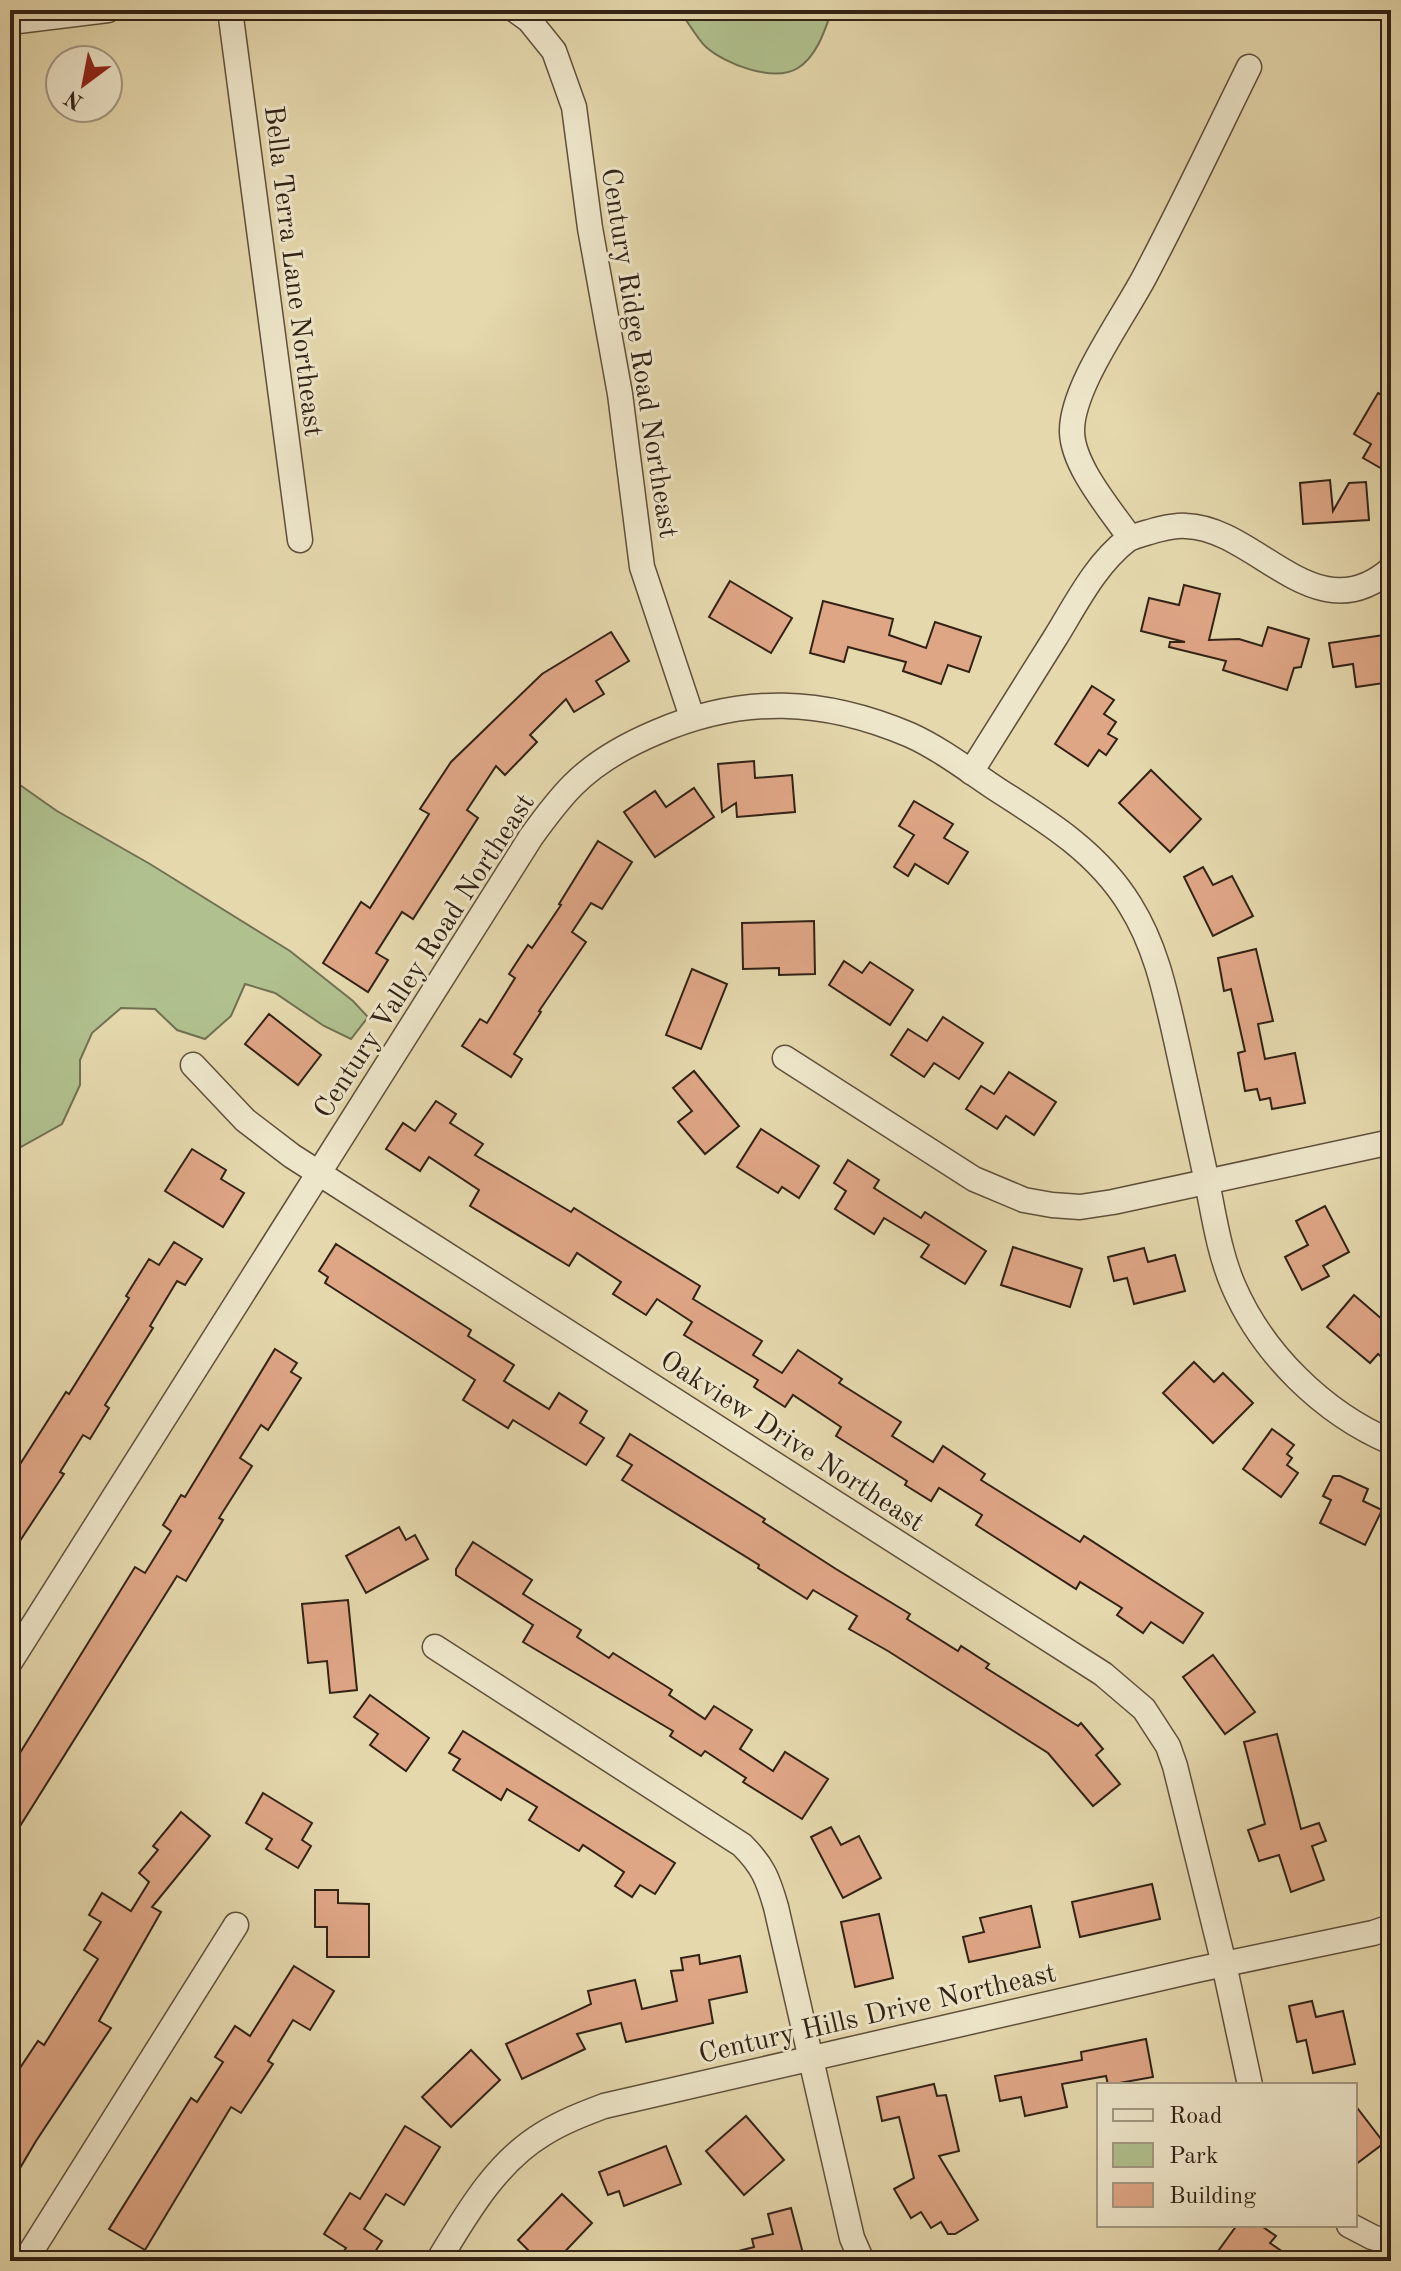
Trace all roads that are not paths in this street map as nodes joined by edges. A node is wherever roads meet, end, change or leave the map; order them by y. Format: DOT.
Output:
graph roads {
  1 [pos="108,10"];
  2 [pos="230,10"];
  3 [pos="515,10"];
  4 [pos="10,22"];
  5 [pos="1249,67"];
  6 [pos="1130,538"];
  7 [pos="300,540"];
  8 [pos="1391,569"];
  9 [pos="692,717"];
  10 [pos="971,772"];
  11 [pos="785,1058"];
  12 [pos="193,1065"];
  13 [pos="1391,1142"];
  14 [pos="317,1171"];
  15 [pos="1207,1181"];
  16 [pos="1391,1442"];
  17 [pos="435,1647"];
  18 [pos="10,1662"];
  19 [pos="236,1925"];
  20 [pos="1391,1927"];
  21 [pos="1224,1964"];
  22 [pos="811,2057"];
  23 [pos="1250,2083"];
  24 [pos="1353,2227"];
  25 [pos="1391,2243"];
  26 [pos="25,2261"];
  27 [pos="438,2261"];
  28 [pos="862,2261"];
  1 -- 4 [label="street"];
  2 -- 7 [label="street, Bella Terra Lane Northeast"];
  3 -- 9 [label="street, Century Ridge Road Northeast"];
  5 -- 6 [label="street"];
  6 -- 8 [label="street"];
  6 -- 10 [label="street"];
  9 -- 10 [label="street, Century Valley Road Northeast"];
  9 -- 14 [label="street, Century Valley Road Northeast"];
  10 -- 15 [label="street, Century Valley Road Northeast"];
  11 -- 15 [label="street"];
  12 -- 14 [label="street, Oakview Drive Northeast"];
  13 -- 15 [label="street"];
  14 -- 18 [label="street, Century Valley Road Northeast"];
  14 -- 21 [label="street, Oakview Drive Northeast"];
  15 -- 16 [label="street, Century Valley Road Northeast"];
  17 -- 22 [label="street"];
  19 -- 26 [label="street"];
  20 -- 21 [label="street, Century Hills Drive Northeast"];
  21 -- 22 [label="street, Century Hills Drive Northeast"];
  21 -- 23 [label="street, Oakview Drive Northeast"];
  22 -- 27 [label="street, Century Hills Drive Northeast"];
  22 -- 28 [label="street"];
  24 -- 25 [label="street"];
}
